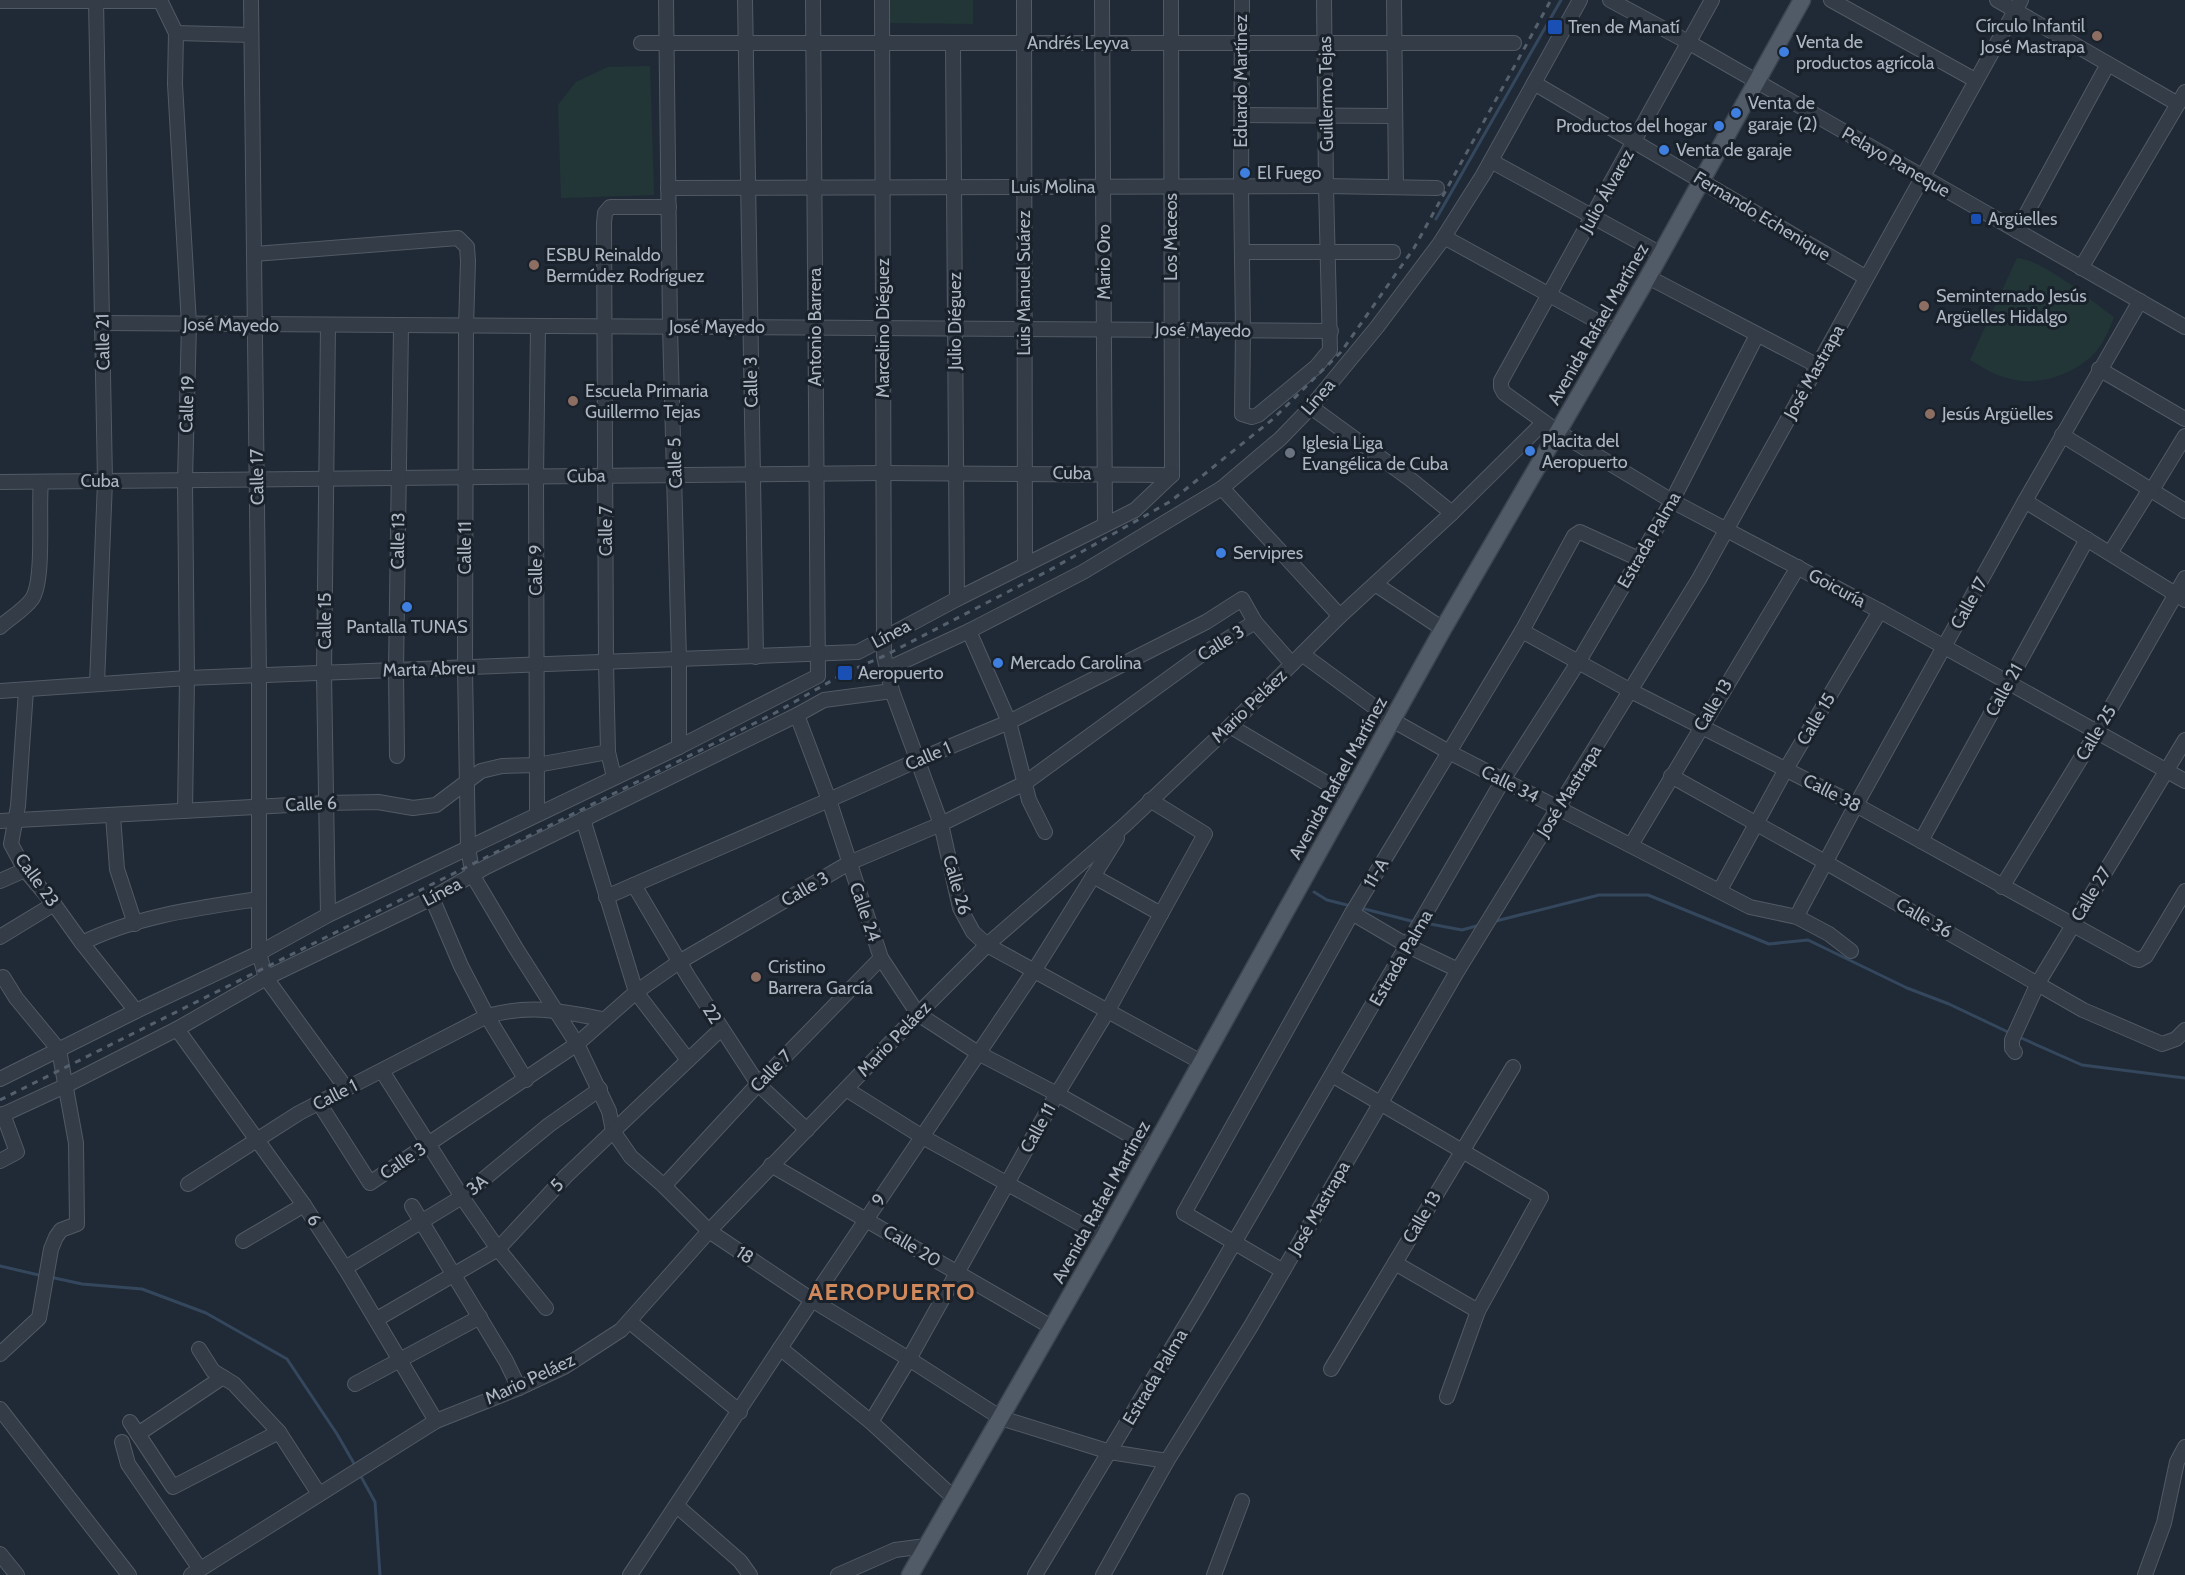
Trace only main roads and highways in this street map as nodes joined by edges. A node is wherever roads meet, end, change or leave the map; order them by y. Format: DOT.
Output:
graph roads {
  1 [pos="1802,0"];
  2 [pos="909,1575"];
  1 -- 2 [label="main road, Avenida Rafael Martínez"];
}
